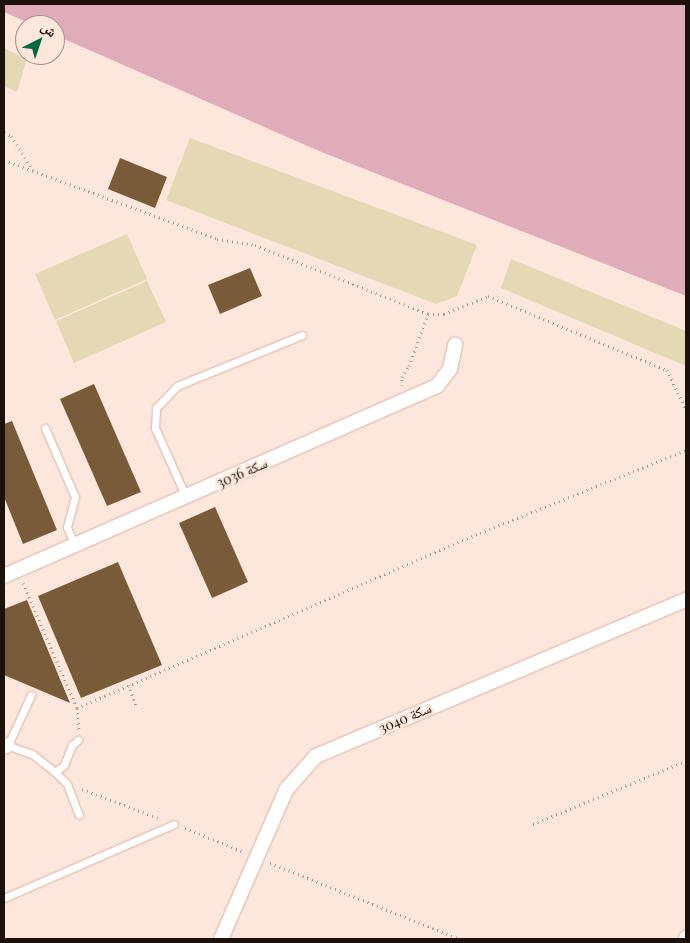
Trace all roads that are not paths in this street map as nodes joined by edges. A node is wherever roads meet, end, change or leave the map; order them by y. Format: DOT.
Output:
graph roads {
  1 [pos="302,335"];
  2 [pos="455,345"];
  3 [pos="45,428"];
  4 [pos="186,497"];
  5 [pos="75,546"];
  6 [pos="7,574"];
  7 [pos="686,600"];
  8 [pos="31,695"];
  9 [pos="78,740"];
  10 [pos="5,745"];
  11 [pos="55,772"];
  12 [pos="79,815"];
  13 [pos="174,824"];
  14 [pos="4,898"];
  15 [pos="221,939"];
  1 -- 4 [label="lane"];
  2 -- 4 [label="street, سكة 3036"];
  3 -- 5 [label="lane"];
  4 -- 5 [label="street, سكة 3036"];
  5 -- 6 [label="street, سكة 3036"];
  7 -- 15 [label="street, سكة 3040"];
  8 -- 10 [label="lane"];
  9 -- 11 [label="lane"];
  10 -- 11 [label="lane"];
  11 -- 12 [label="lane"];
  13 -- 14 [label="lane"];
}
